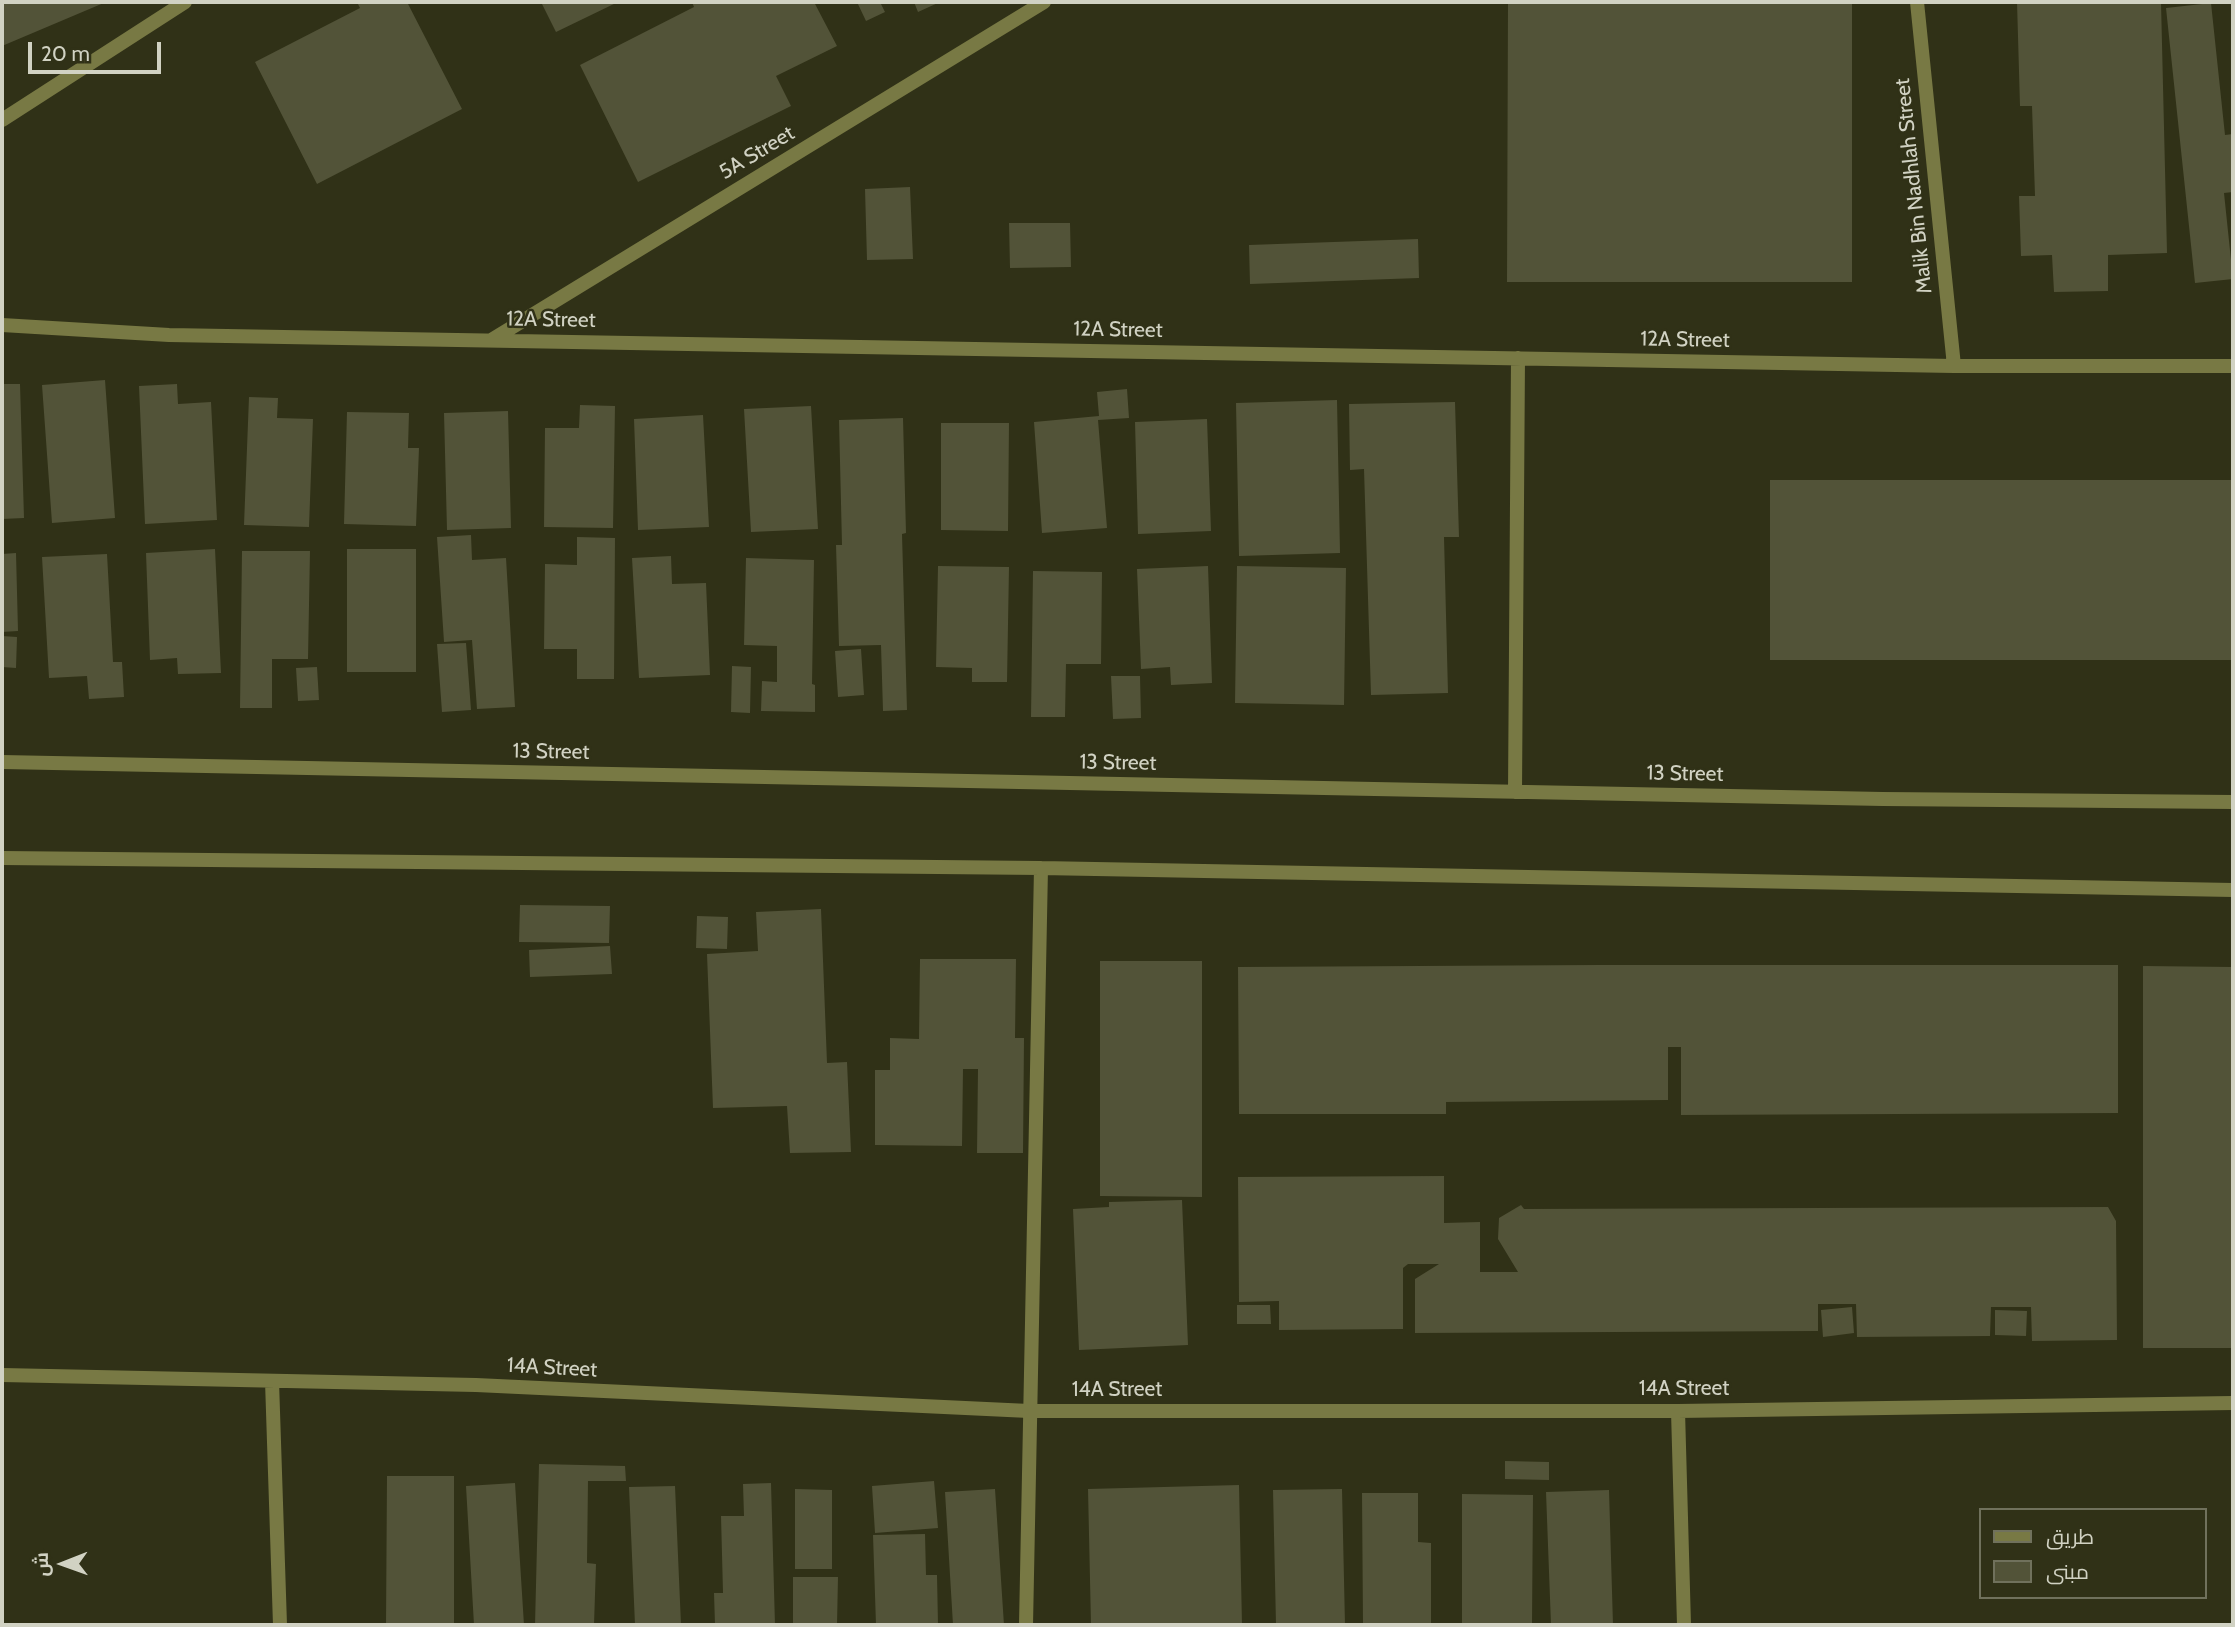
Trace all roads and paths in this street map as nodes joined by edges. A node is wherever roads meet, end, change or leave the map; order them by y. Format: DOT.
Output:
graph roads {
  1 [pos="186,2"];
  2 [pos="1044,2"];
  3 [pos="1917,2"];
  4 [pos="2,120"];
  5 [pos="2,325"];
  6 [pos="492,340"];
  7 [pos="1518,358"];
  8 [pos="1954,366"];
  9 [pos="2233,366"];
  10 [pos="2,762"];
  11 [pos="1515,792"];
  12 [pos="2233,802"];
  13 [pos="2,858"];
  14 [pos="1041,868"];
  15 [pos="2233,890"];
  16 [pos="2,1375"];
  17 [pos="272,1381"];
  18 [pos="2233,1403"];
  19 [pos="1029,1411"];
  20 [pos="1678,1411"];
  21 [pos="279,1625"];
  22 [pos="1026,1625"];
  23 [pos="1684,1625"];
  1 -- 4 [label="street"];
  2 -- 6 [label="street, 5A Street"];
  3 -- 8 [label="street, Malik Bin Nadhlah Street"];
  5 -- 6 [label="street, 12A Street"];
  6 -- 7 [label="street, 12A Street"];
  7 -- 8 [label="street, 12A Street"];
  7 -- 11 [label="street"];
  8 -- 9 [label="street, 12A Street"];
  10 -- 11 [label="street, 13 Street"];
  11 -- 12 [label="street, 13 Street"];
  13 -- 14 [label="street"];
  14 -- 15 [label="street"];
  14 -- 19 [label="street"];
  16 -- 17 [label="street, 14A Street"];
  17 -- 19 [label="street, 14A Street"];
  17 -- 21 [label="street"];
  18 -- 20 [label="street, 14A Street"];
  19 -- 20 [label="street, 14A Street"];
  19 -- 22 [label="street"];
  20 -- 23 [label="street"];
}
